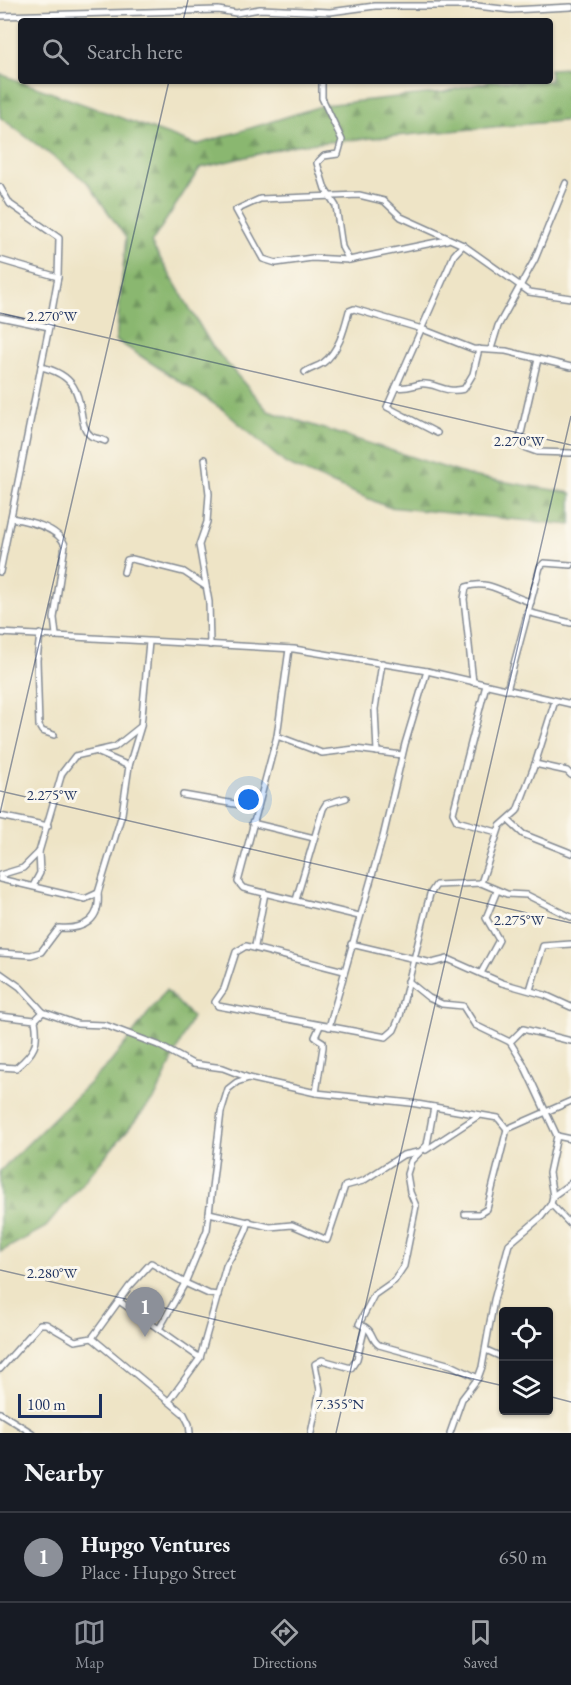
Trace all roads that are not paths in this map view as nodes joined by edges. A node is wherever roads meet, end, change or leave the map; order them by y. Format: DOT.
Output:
graph roads {
  1 [pos="571,7"];
  2 [pos="330,12"];
  3 [pos="0,16"];
  4 [pos="329,18"];
  5 [pos="322,84"];
  6 [pos="566,183"];
  7 [pos="0,187"];
  8 [pos="329,196"];
  9 [pos="447,240"];
  10 [pos="463,245"];
  11 [pos="0,260"];
  12 [pos="349,260"];
  13 [pos="58,278"];
  14 [pos="521,286"];
  15 [pos="571,298"];
  16 [pos="0,317"];
  17 [pos="49,327"];
  18 [pos="422,329"];
  19 [pos="479,349"];
  20 [pos="491,349"];
  21 [pos="538,359"];
  22 [pos="41,367"];
  23 [pos="571,367"];
  24 [pos="305,372"];
  25 [pos="396,387"];
  26 [pos="437,432"];
  27 [pos="105,441"];
  28 [pos="571,453"];
  29 [pos="205,459"];
  30 [pos="11,518"];
  31 [pos="571,565"];
  32 [pos="0,572"];
  33 [pos="124,572"];
  34 [pos="205,586"];
  35 [pos="531,602"];
  36 [pos="527,612"];
  37 [pos="571,622"];
  38 [pos="0,633"];
  39 [pos="40,634"];
  40 [pos="56,635"];
  41 [pos="149,642"];
  42 [pos="210,645"];
  43 [pos="289,649"];
  44 [pos="382,663"];
  45 [pos="427,671"];
  46 [pos="473,682"];
  47 [pos="486,685"];
  48 [pos="507,690"];
  49 [pos="555,701"];
  50 [pos="571,704"];
  51 [pos="141,726"];
  52 [pos="54,735"];
  53 [pos="277,736"];
  54 [pos="376,752"];
  55 [pos="99,753"];
  56 [pos="402,755"];
  57 [pos="129,765"];
  58 [pos="535,765"];
  59 [pos="571,775"];
  60 [pos="183,795"];
  61 [pos="346,798"];
  62 [pos="258,808"];
  63 [pos="0,816"];
  64 [pos="508,820"];
  65 [pos="252,823"];
  66 [pos="48,826"];
  67 [pos="497,832"];
  68 [pos="314,838"];
  69 [pos="39,852"];
  70 [pos="571,853"];
  71 [pos="0,877"];
  72 [pos="481,883"];
  73 [pos="33,886"];
  74 [pos="497,891"];
  75 [pos="98,893"];
  76 [pos="265,893"];
  77 [pos="296,900"];
  78 [pos="359,916"];
  79 [pos="571,917"];
  80 [pos="351,944"];
  81 [pos="571,944"];
  82 [pos="255,946"];
  83 [pos="0,953"];
  84 [pos="414,959"];
  85 [pos="344,971"];
  86 [pos="0,973"];
  87 [pos="481,973"];
  88 [pos="408,981"];
  89 [pos="530,990"];
  90 [pos="571,1007"];
  91 [pos="43,1012"];
  92 [pos="0,1016"];
  93 [pos="35,1020"];
  94 [pos="320,1026"];
  95 [pos="329,1027"];
  96 [pos="571,1041"];
  97 [pos="510,1042"];
  98 [pos="0,1067"];
  99 [pos="249,1078"];
  100 [pos="315,1093"];
  101 [pos="571,1101"];
  102 [pos="434,1107"];
  103 [pos="547,1113"];
  104 [pos="478,1116"];
  105 [pos="507,1129"];
  106 [pos="557,1136"];
  107 [pos="571,1139"];
  108 [pos="420,1152"];
  109 [pos="414,1157"];
  110 [pos="571,1183"];
  111 [pos="553,1196"];
  112 [pos="550,1204"];
  113 [pos="209,1213"];
  114 [pos="465,1214"];
  115 [pos="249,1221"];
  116 [pos="571,1225"];
  117 [pos="185,1283"];
  118 [pos="218,1295"];
  119 [pos="119,1301"];
  120 [pos="365,1327"];
  121 [pos="159,1329"];
  122 [pos="92,1338"];
  123 [pos="486,1350"];
  124 [pos="499,1356"];
  125 [pos="200,1358"];
  126 [pos="0,1369"];
  127 [pos="478,1378"];
  128 [pos="169,1401"];
  129 [pos="0,1413"];
  130 [pos="32,1433"];
  131 [pos="190,1433"];
  132 [pos="312,1433"];
  133 [pos="450,1433"];
  1 -- 2 [label="street"];
  2 -- 3 [label="street"];
  2 -- 4 [label="street"];
  5 -- 8 [label="street"];
  6 -- 14 [label="street"];
  7 -- 13 [label="street"];
  8 -- 9 [label="street"];
  8 -- 12 [label="street"];
  8 -- 12 [label="street"];
  9 -- 10 [label="street"];
  9 -- 12 [label="street"];
  10 -- 14 [label="street"];
  10 -- 18 [label="street"];
  11 -- 13 [label="street"];
  13 -- 17 [label="street"];
  14 -- 15 [label="street"];
  14 -- 20 [label="street"];
  16 -- 17 [label="street"];
  17 -- 22 [label="street"];
  18 -- 19 [label="street"];
  18 -- 24 [label="street"];
  18 -- 25 [label="street"];
  19 -- 20 [label="street"];
  19 -- 25 [label="street"];
  20 -- 21 [label="street"];
  21 -- 23 [label="street"];
  21 -- 28 [label="street"];
  22 -- 27 [label="street"];
  22 -- 30 [label="street"];
  25 -- 26 [label="street"];
  29 -- 34 [label="street"];
  30 -- 32 [label="street"];
  30 -- 40 [label="street"];
  31 -- 35 [label="street"];
  33 -- 34 [label="street"];
  34 -- 42 [label="street"];
  35 -- 36 [label="street"];
  35 -- 46 [label="street"];
  36 -- 37 [label="street"];
  36 -- 48 [label="street"];
  38 -- 39 [label="street"];
  39 -- 40 [label="street"];
  39 -- 52 [label="street"];
  40 -- 41 [label="street"];
  41 -- 42 [label="street"];
  41 -- 51 [label="street"];
  42 -- 43 [label="street"];
  43 -- 44 [label="street"];
  43 -- 53 [label="street"];
  44 -- 45 [label="street"];
  44 -- 54 [label="street"];
  45 -- 46 [label="street"];
  45 -- 56 [label="street"];
  46 -- 47 [label="street"];
  47 -- 48 [label="street"];
  47 -- 67 [label="street"];
  48 -- 49 [label="street"];
  49 -- 50 [label="street"];
  49 -- 58 [label="street"];
  51 -- 55 [label="street"];
  51 -- 57 [label="street"];
  53 -- 54 [label="street"];
  53 -- 62 [label="street"];
  54 -- 56 [label="street"];
  55 -- 57 [label="street"];
  55 -- 66 [label="street"];
  56 -- 78 [label="street"];
  57 -- 75 [label="street"];
  58 -- 59 [label="street"];
  58 -- 64 [label="street"];
  60 -- 62 [label="street"];
  61 -- 68 [label="street"];
  62 -- 65 [label="street"];
  63 -- 66 [label="street"];
  64 -- 67 [label="street"];
  64 -- 70 [label="street"];
  65 -- 68 [label="street"];
  65 -- 76 [label="street"];
  66 -- 69 [label="street"];
  67 -- 72 [label="street"];
  68 -- 77 [label="street"];
  69 -- 71 [label="street"];
  69 -- 73 [label="street"];
  71 -- 73 [label="street"];
  72 -- 74 [label="street"];
  72 -- 84 [label="street"];
  73 -- 75 [label="street"];
  74 -- 79 [label="street"];
  74 -- 87 [label="street"];
  75 -- 83 [label="street"];
  76 -- 77 [label="street"];
  76 -- 82 [label="street"];
  77 -- 78 [label="street"];
  78 -- 80 [label="street"];
  80 -- 84 [label="street"];
  80 -- 85 [label="street"];
  81 -- 89 [label="street"];
  82 -- 85 [label="street"];
  82 -- 94 [label="street"];
  84 -- 87 [label="street"];
  84 -- 88 [label="street"];
  85 -- 95 [label="street"];
  86 -- 91 [label="street"];
  87 -- 89 [label="street"];
  88 -- 95 [label="street"];
  88 -- 97 [label="street"];
  89 -- 90 [label="street"];
  91 -- 93 [label="street"];
  91 -- 99 [label="street"];
  92 -- 93 [label="street"];
  93 -- 98 [label="street"];
  94 -- 95 [label="street"];
  94 -- 100 [label="street"];
  96 -- 97 [label="street"];
  97 -- 103 [label="street"];
  99 -- 100 [label="street"];
  99 -- 113 [label="street"];
  100 -- 102 [label="street"];
  101 -- 103 [label="street"];
  102 -- 104 [label="street"];
  102 -- 108 [label="street"];
  103 -- 105 [label="street"];
  103 -- 106 [label="street"];
  104 -- 105 [label="street"];
  104 -- 109 [label="street"];
  105 -- 114 [label="street"];
  106 -- 107 [label="street"];
  106 -- 111 [label="street"];
  108 -- 109 [label="street"];
  108 -- 115 [label="street"];
  109 -- 120 [label="street"];
  110 -- 111 [label="street"];
  111 -- 112 [label="street"];
  112 -- 116 [label="street"];
  112 -- 123 [label="street"];
  113 -- 115 [label="street"];
  113 -- 117 [label="street"];
  115 -- 118 [label="street"];
  117 -- 118 [label="street"];
  117 -- 119 [label="street"];
  117 -- 121 [label="street"];
  118 -- 125 [label="street"];
  119 -- 121 [label="street"];
  119 -- 122 [label="street"];
  120 -- 127 [label="street"];
  120 -- 132 [label="street"];
  121 -- 125 [label="street"];
  122 -- 126 [label="street"];
  122 -- 128 [label="street"];
  123 -- 124 [label="street"];
  123 -- 127 [label="street"];
  125 -- 128 [label="street"];
  127 -- 133 [label="street"];
  128 -- 131 [label="street"];
  129 -- 130 [label="street"];
}
